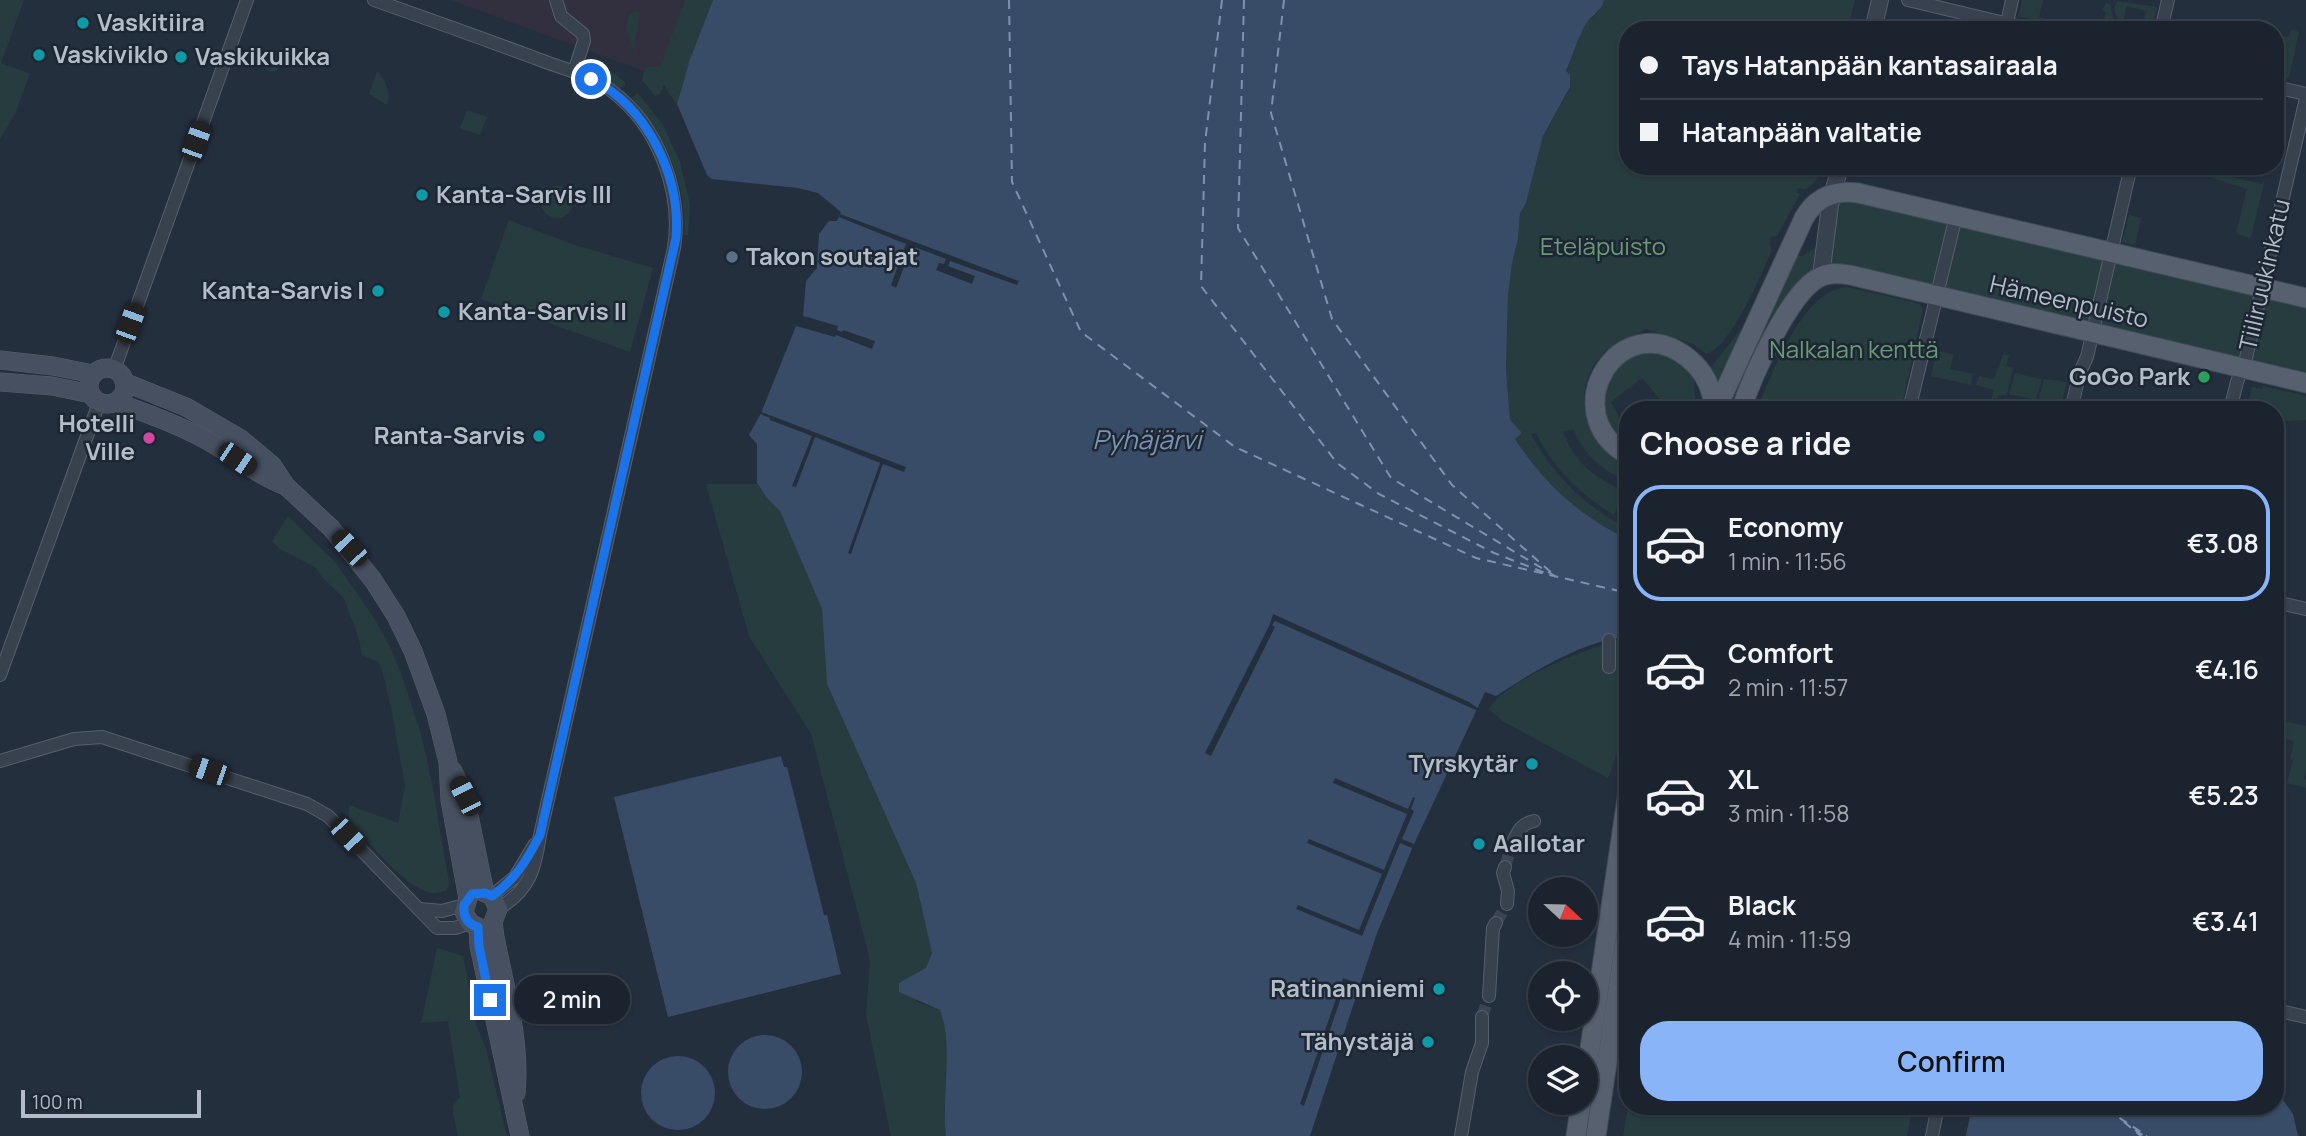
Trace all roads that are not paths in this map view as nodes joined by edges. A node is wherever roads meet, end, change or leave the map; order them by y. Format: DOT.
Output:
graph roads {
  1 [pos="247,0"];
  2 [pos="374,0"];
  3 [pos="556,0"];
  4 [pos="1881,0"];
  5 [pos="1908,0"];
  6 [pos="2012,0"];
  7 [pos="2168,0"];
  8 [pos="1875,21"];
  9 [pos="1998,21"];
  10 [pos="2007,21"];
  11 [pos="2163,21"];
  12 [pos="574,72"];
  13 [pos="2284,90"];
  14 [pos="2306,96"];
  15 [pos="1838,175"];
  16 [pos="2129,175"];
  17 [pos="1833,194"];
  18 [pos="1956,216"];
  19 [pos="2111,252"];
  20 [pos="1821,276"];
  21 [pos="2262,288"];
  22 [pos="1936,296"];
  23 [pos="2306,298"];
  24 [pos="2092,332"];
  25 [pos="0,360"];
  26 [pos="2243,368"];
  27 [pos="93,374"];
  28 [pos="119,376"];
  29 [pos="0,382"];
  30 [pos="2306,383"];
  31 [pos="102,399"];
  32 [pos="1713,401"];
  33 [pos="1719,401"];
  34 [pos="1745,401"];
  35 [pos="1911,401"];
  36 [pos="2073,401"];
  37 [pos="2233,401"];
  38 [pos="1619,449"];
  39 [pos="286,486"];
  40 [pos="2284,604"];
  41 [pos="2306,609"];
  42 [pos="1609,640"];
  43 [pos="1609,667"];
  44 [pos="0,675"];
  45 [pos="0,761"];
  46 [pos="448,762"];
  47 [pos="1534,821"];
  48 [pos="1512,844"];
  49 [pos="1619,853"];
  50 [pos="1505,867"];
  51 [pos="466,902"];
  52 [pos="1507,904"];
  53 [pos="420,909"];
  54 [pos="486,912"];
  55 [pos="1496,923"];
  56 [pos="1619,981"];
  57 [pos="1489,996"];
  58 [pos="2284,1012"];
  59 [pos="1482,1017"];
  60 [pos="2306,1017"];
  61 [pos="1590,1045"];
  62 [pos="1579,1115"];
  63 [pos="1936,1115"];
  64 [pos="520,1136"];
  65 [pos="1461,1136"];
  66 [pos="1576,1136"];
  67 [pos="1595,1136"];
  68 [pos="1932,1136"];
  1 -- 28 [label="street"];
  2 -- 12 [label="street"];
  3 -- 12 [label="street"];
  4 -- 8 [label="street"];
  5 -- 9 [label="street"];
  6 -- 10 [label="street"];
  7 -- 11 [label="street"];
  12 -- 54 [label="street"];
  13 -- 14 [label="street"];
  14 -- 21 [label="street, Tiiliruukinkatu"];
  15 -- 17 [label="street"];
  16 -- 19 [label="street"];
  17 -- 18 [label="main road"];
  17 -- 20 [label="street"];
  17 -- 33 [label="main road"];
  18 -- 19 [label="main road"];
  18 -- 22 [label="street"];
  19 -- 21 [label="main road"];
  19 -- 24 [label="street"];
  20 -- 22 [label="main road, Hämeenpuisto"];
  20 -- 34 [label="main road"];
  21 -- 23 [label="main road"];
  21 -- 26 [label="street, Tiiliruukinkatu"];
  22 -- 24 [label="main road, Hämeenpuisto"];
  22 -- 35 [label="street"];
  24 -- 26 [label="main road, Hämeenpuisto"];
  24 -- 36 [label="street"];
  25 -- 27 [label="main road"];
  26 -- 30 [label="main road, Hämeenpuisto"];
  26 -- 37 [label="street, Tiiliruukinkatu"];
  27 -- 28 [label="main road"];
  27 -- 31 [label="main road"];
  28 -- 31 [label="main road"];
  28 -- 39 [label="main road"];
  29 -- 31 [label="main road"];
  31 -- 39 [label="main road"];
  31 -- 44 [label="street"];
  32 -- 38 [label="main road"];
  39 -- 46 [label="main road"];
  40 -- 41 [label="street"];
  42 -- 43 [label="street"];
  45 -- 53 [label="street"];
  46 -- 51 [label="main road"];
  46 -- 54 [label="main road"];
  47 -- 48 [label="street"];
  49 -- 61 [label="main road"];
  50 -- 52 [label="street"];
  51 -- 53 [label="street"];
  51 -- 54 [label="main road"];
  51 -- 54 [label="street"];
  53 -- 54 [label="street"];
  54 -- 64 [label="main road"];
  55 -- 57 [label="street"];
  56 -- 67 [label="main road"];
  58 -- 60 [label="street"];
  59 -- 65 [label="street"];
  62 -- 66 [label="main road"];
  63 -- 68 [label="street"];
}
